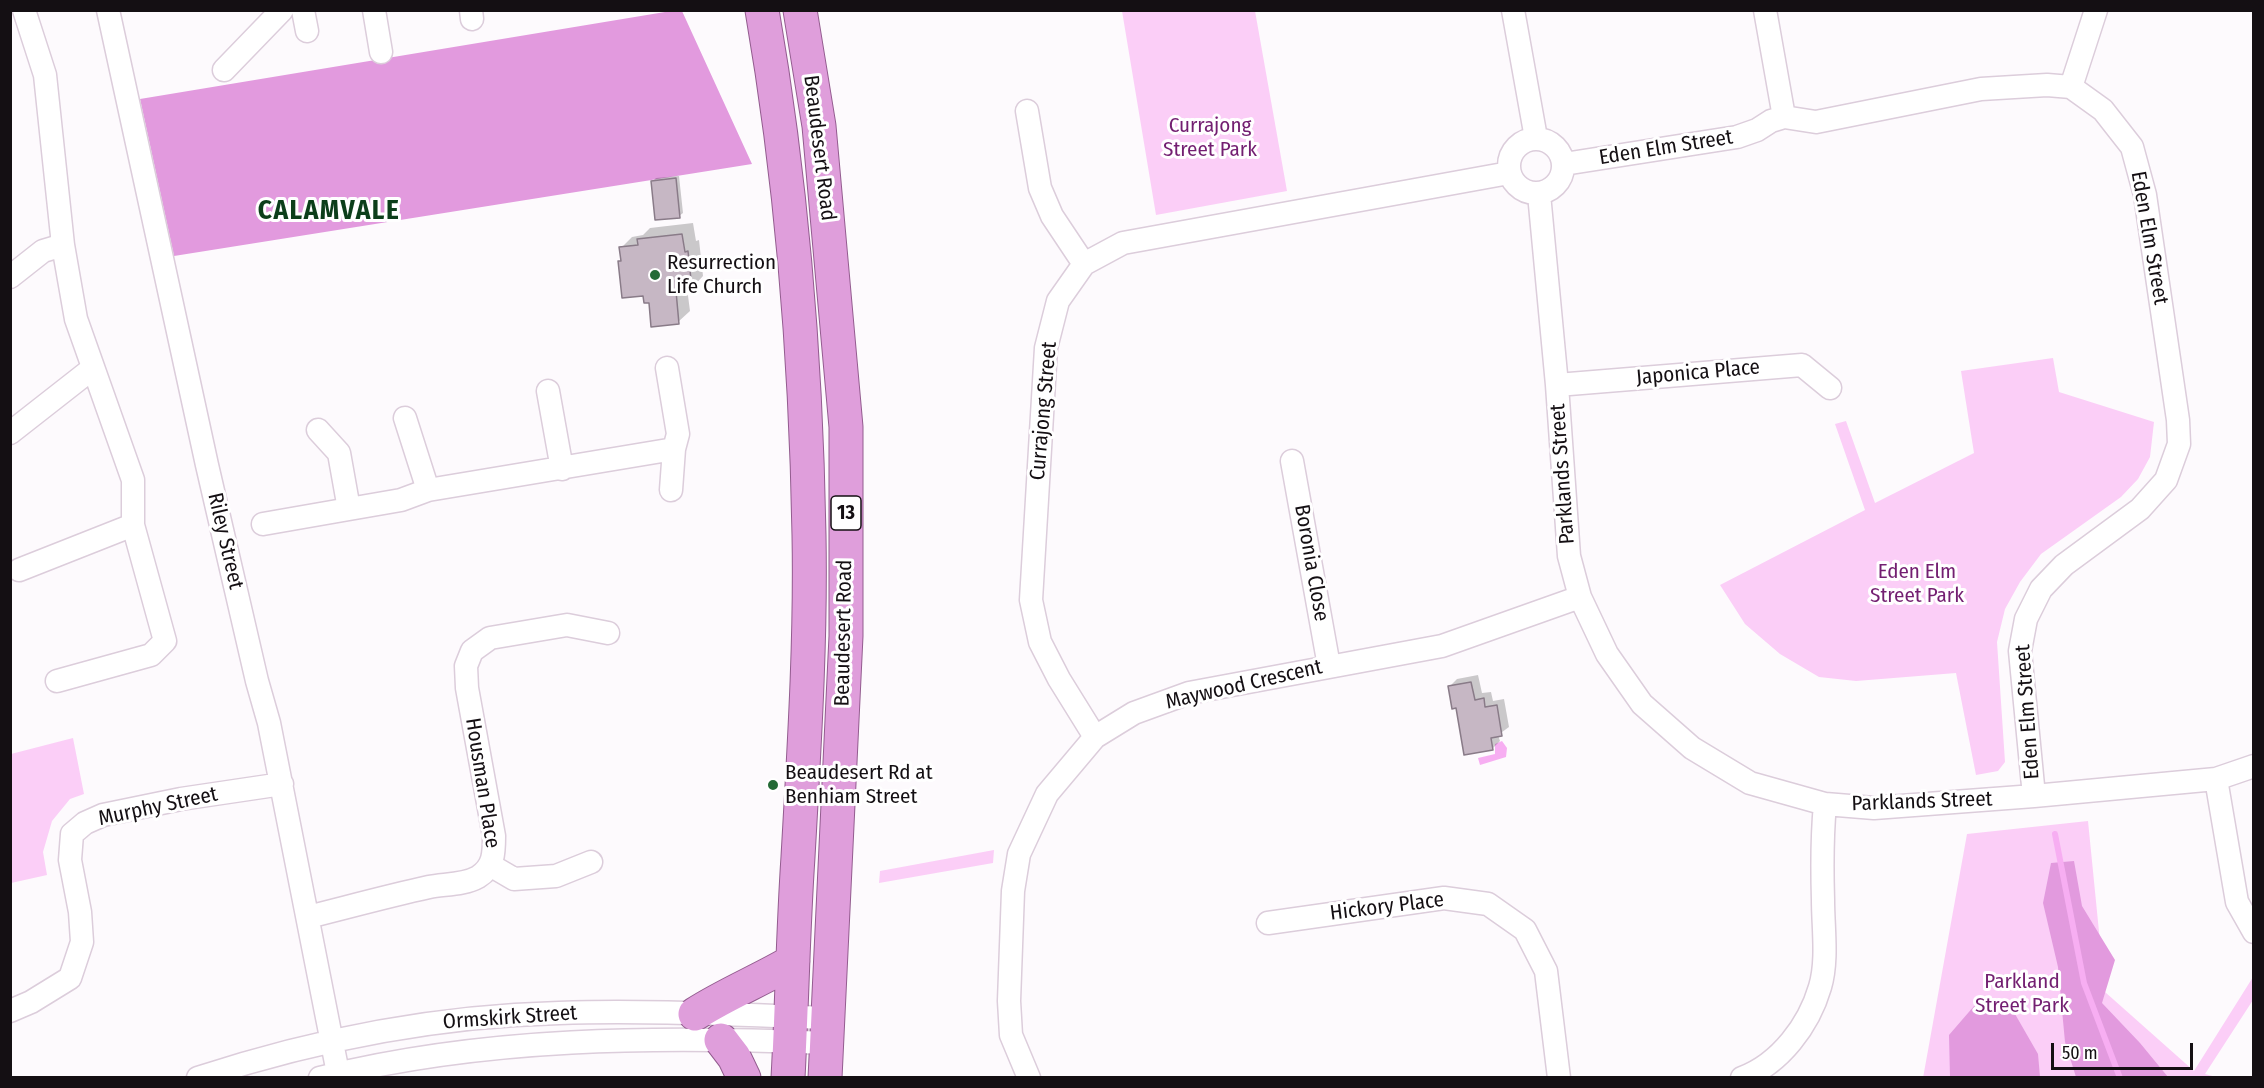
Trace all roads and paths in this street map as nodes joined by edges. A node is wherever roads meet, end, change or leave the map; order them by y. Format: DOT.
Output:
graph roads {
  1 [pos="24,10"];
  2 [pos="108,10"];
  3 [pos="374,10"];
  4 [pos="762,10"];
  5 [pos="800,10"];
  6 [pos="1513,10"];
  7 [pos="1765,10"];
  8 [pos="2096,10"];
  9 [pos="279,12"];
  10 [pos="381,52"];
  11 [pos="224,70"];
  12 [pos="2071,87"];
  13 [pos="1027,111"];
  14 [pos="1784,117"];
  15 [pos="1536,138"];
  16 [pos="1564,164"];
  17 [pos="1509,173"];
  18 [pos="1539,194"];
  19 [pos="63,245"];
  20 [pos="1084,264"];
  21 [pos="10,277"];
  22 [pos="93,368"];
  23 [pos="667,368"];
  24 [pos="1557,385"];
  25 [pos="1830,388"];
  26 [pos="548,391"];
  27 [pos="405,418"];
  28 [pos="318,430"];
  29 [pos="10,433"];
  30 [pos="674,449"];
  31 [pos="1292,460"];
  32 [pos="562,469"];
  33 [pos="428,490"];
  34 [pos="671,490"];
  35 [pos="349,509"];
  36 [pos="264,524"];
  37 [pos="133,525"];
  38 [pos="19,570"];
  39 [pos="1580,597"];
  40 [pos="608,633"];
  41 [pos="1329,666"];
  42 [pos="57,681"];
  43 [pos="1095,737"];
  44 [pos="2253,766"];
  45 [pos="2216,778"];
  46 [pos="282,784"];
  47 [pos="2034,796"];
  48 [pos="1825,804"];
  49 [pos="591,862"];
  50 [pos="490,866"];
  51 [pos="308,917"];
  52 [pos="1268,923"];
  53 [pos="2253,932"];
  54 [pos="793,961"];
  55 [pos="10,1011"];
  56 [pos="695,1014"];
  57 [pos="790,1029"];
  58 [pos="827,1030"];
  59 [pos="721,1040"];
  60 [pos="331,1042"];
  61 [pos="329,1075"];
  62 [pos="198,1077"];
  63 [pos="744,1077"];
  64 [pos="788,1077"];
  65 [pos="825,1077"];
  66 [pos="1029,1077"];
  67 [pos="1559,1077"];
  68 [pos="1742,1077"];
  1 -- 19 [label="street"];
  2 -- 46 [label="street, Riley Street"];
  3 -- 10 [label="street"];
  4 -- 54 [label="highway, Beaudesert Road / 13"];
  5 -- 58 [label="highway, Beaudesert Road / 13"];
  6 -- 15 [label="street"];
  7 -- 14 [label="street"];
  8 -- 12 [label="street"];
  9 -- 11 [label="street"];
  12 -- 14 [label="street"];
  12 -- 47 [label="street, Eden Elm Street"];
  13 -- 20 [label="street"];
  14 -- 16 [label="street, Eden Elm Street"];
  15 -- 16 [label="street"];
  15 -- 17 [label="street"];
  16 -- 18 [label="street"];
  17 -- 18 [label="street"];
  17 -- 20 [label="street, Currajong Street"];
  18 -- 24 [label="street, Parklands Street"];
  19 -- 21 [label="street"];
  19 -- 22 [label="street"];
  20 -- 43 [label="street, Currajong Street"];
  22 -- 29 [label="street"];
  22 -- 37 [label="street"];
  23 -- 30 [label="street"];
  24 -- 25 [label="street, Japonica Place"];
  24 -- 39 [label="street, Parklands Street"];
  26 -- 32 [label="street"];
  27 -- 33 [label="street"];
  28 -- 35 [label="street"];
  30 -- 32 [label="street"];
  30 -- 34 [label="street"];
  31 -- 41 [label="street, Boronia Close"];
  32 -- 33 [label="street"];
  33 -- 35 [label="street"];
  35 -- 36 [label="street"];
  37 -- 38 [label="street"];
  37 -- 42 [label="street"];
  39 -- 41 [label="street, Maywood Crescent"];
  39 -- 48 [label="street, Parklands Street"];
  40 -- 50 [label="street, Housman Place"];
  41 -- 43 [label="street, Maywood Crescent"];
  43 -- 66 [label="street, Maywood Crescent"];
  44 -- 45 [label="street, Parklands Street"];
  45 -- 47 [label="street, Parklands Street"];
  45 -- 53 [label="street"];
  46 -- 51 [label="street, Riley Street"];
  46 -- 55 [label="street, Murphy Street"];
  47 -- 48 [label="street, Parklands Street"];
  48 -- 68 [label="street"];
  49 -- 50 [label="street"];
  50 -- 51 [label="street, Housman Place"];
  51 -- 60 [label="street, Riley Street"];
  52 -- 67 [label="street, Hickory Place"];
  54 -- 56 [label="highway"];
  54 -- 57 [label="highway, Beaudesert Road / 13"];
  56 -- 57 [label="street, Ormskirk Street"];
  56 -- 60 [label="street, Ormskirk Street"];
  57 -- 58 [label="street, Ormskirk Street"];
  57 -- 59 [label="street, Ormskirk Street"];
  57 -- 64 [label="highway, Beaudesert Road / 13"];
  58 -- 65 [label="highway, Beaudesert Road / 13"];
  59 -- 61 [label="street, Ormskirk Street"];
  59 -- 63 [label="highway"];
  60 -- 61 [label="street, Riley Street"];
  60 -- 62 [label="street, Ormskirk Street"];
}
